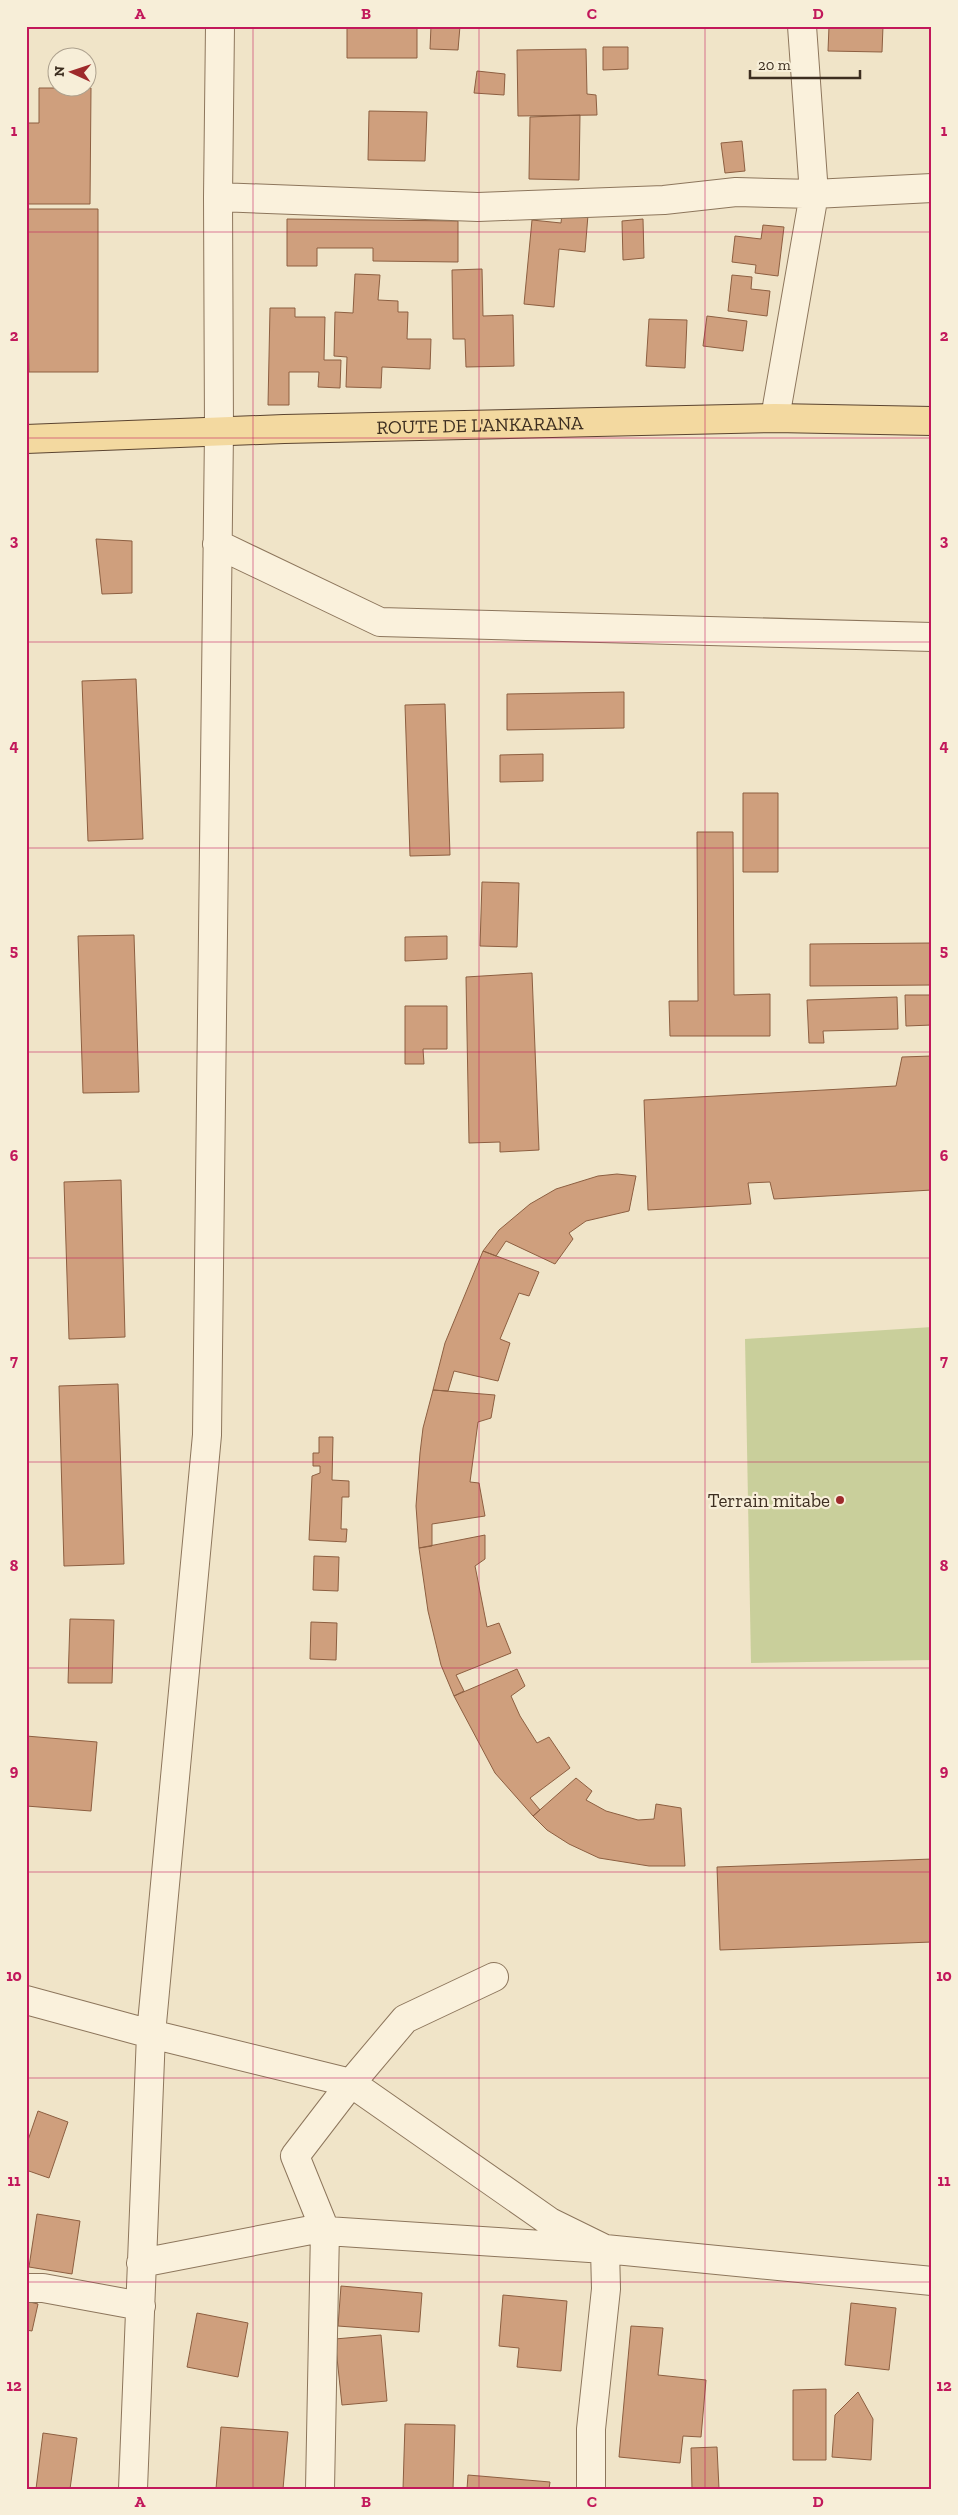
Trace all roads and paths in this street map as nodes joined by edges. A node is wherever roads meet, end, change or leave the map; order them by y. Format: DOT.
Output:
graph roads {
  1 [pos="220,26"];
  2 [pos="802,26"];
  3 [pos="932,188"];
  4 [pos="814,194"];
  5 [pos="218,197"];
  6 [pos="775,418"];
  7 [pos="932,421"];
  8 [pos="220,431"];
  9 [pos="26,439"];
  10 [pos="217,544"];
  11 [pos="932,637"];
  12 [pos="494,1977"];
  13 [pos="26,2000"];
  14 [pos="151,2034"];
  15 [pos="351,2083"];
  16 [pos="325,2230"];
  17 [pos="606,2249"];
  18 [pos="141,2263"];
  19 [pos="932,2281"];
  20 [pos="26,2288"];
  21 [pos="141,2306"];
  22 [pos="133,2489"];
  23 [pos="320,2489"];
  24 [pos="592,2489"];
  1 -- 5 [label="street"];
  2 -- 4 [label="street"];
  3 -- 4 [label="street"];
  4 -- 5 [label="street"];
  4 -- 6 [label="street"];
  5 -- 8 [label="street"];
  6 -- 7 [label="main road, ROUTE DE L'ANKARANA"];
  6 -- 8 [label="main road, ROUTE DE L'ANKARANA"];
  8 -- 9 [label="main road, ROUTE DE L'ANKARANA"];
  8 -- 10 [label="street"];
  10 -- 11 [label="street"];
  10 -- 14 [label="street"];
  12 -- 15 [label="street"];
  13 -- 14 [label="street"];
  14 -- 15 [label="street"];
  14 -- 18 [label="street"];
  15 -- 16 [label="street"];
  15 -- 17 [label="street"];
  16 -- 17 [label="street"];
  16 -- 18 [label="street"];
  16 -- 23 [label="street"];
  17 -- 19 [label="street"];
  17 -- 24 [label="street"];
  18 -- 21 [label="street"];
  20 -- 21 [label="street"];
  21 -- 22 [label="street"];
}
